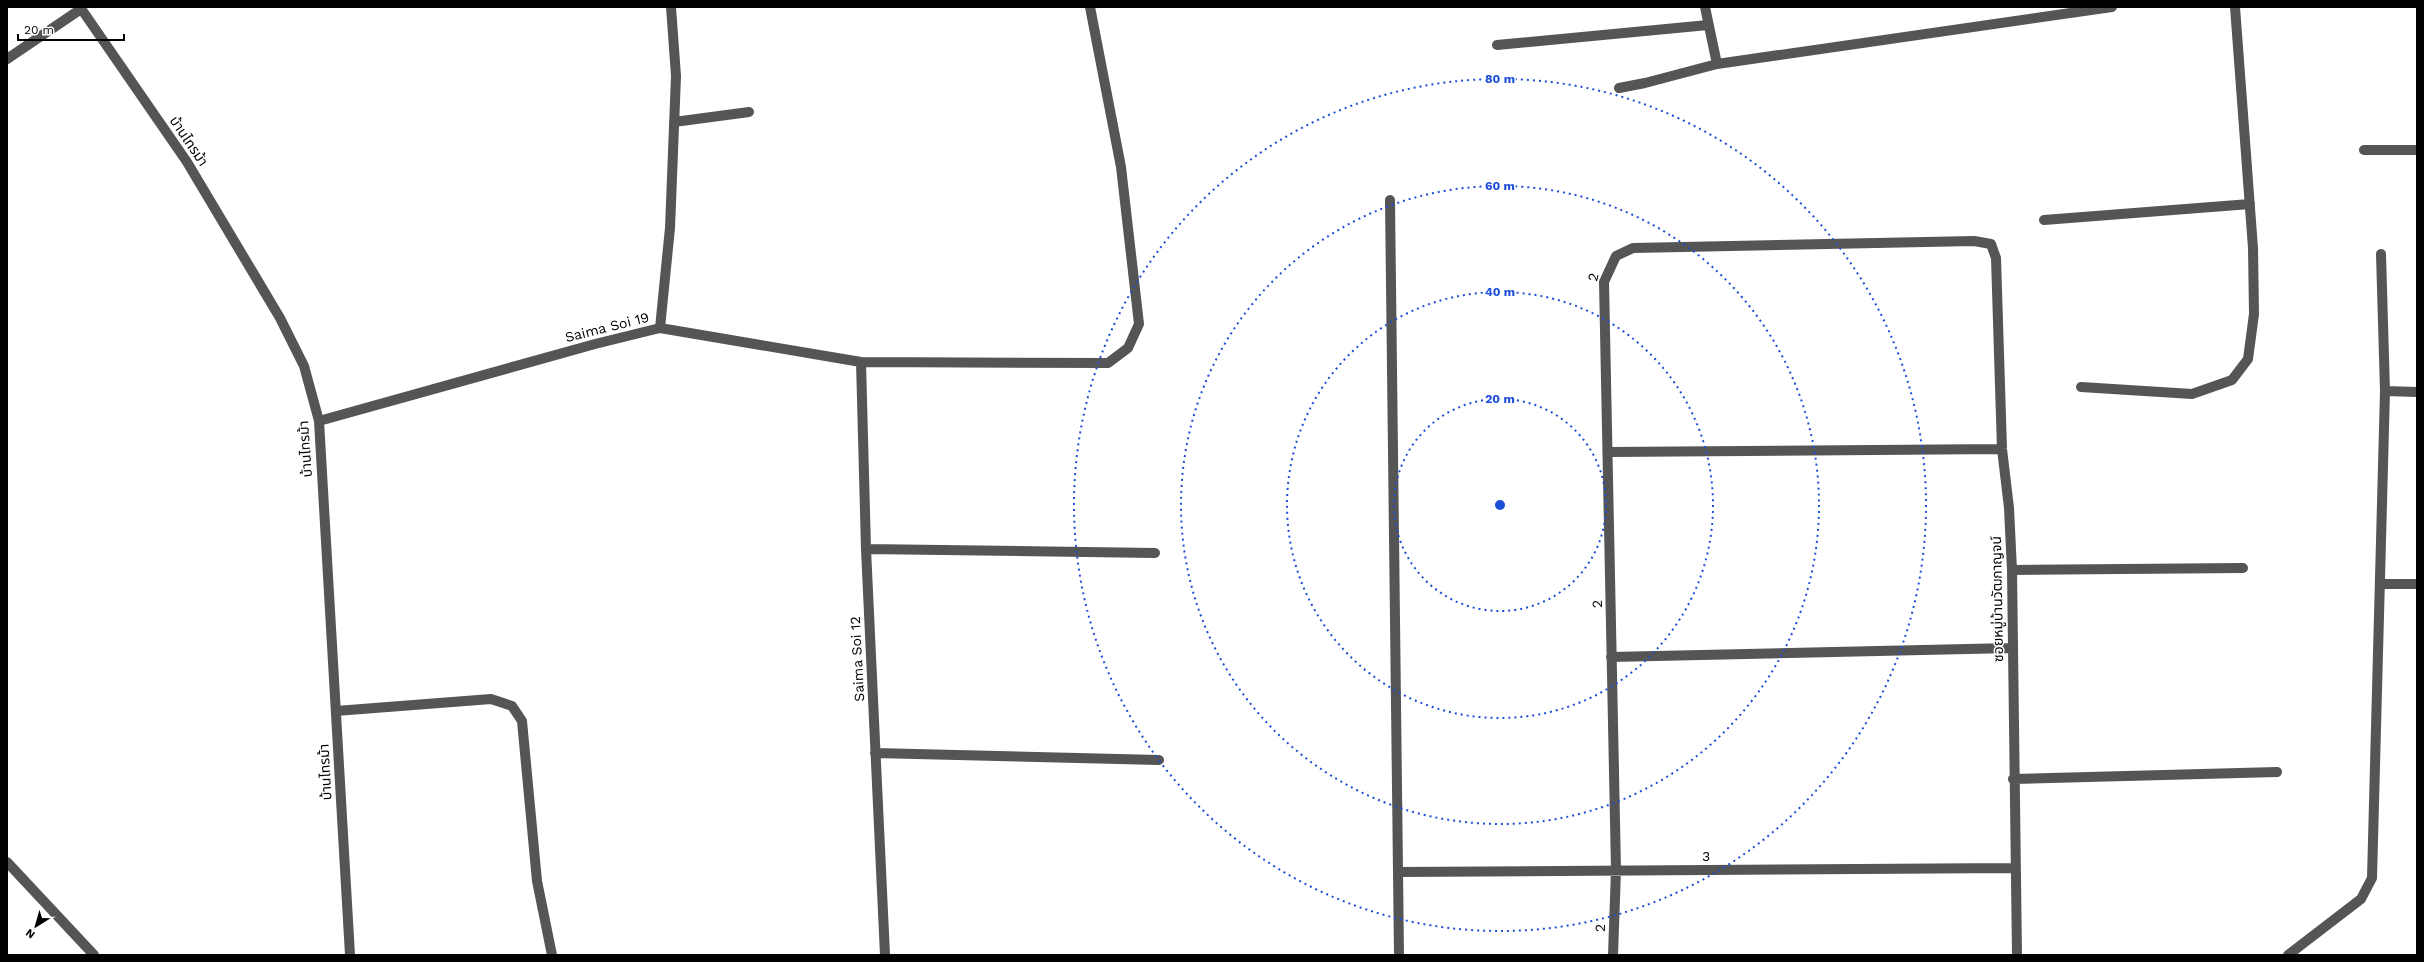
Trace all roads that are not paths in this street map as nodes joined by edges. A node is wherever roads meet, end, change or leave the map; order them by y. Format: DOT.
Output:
graph roads {
  1 [pos="671,7"];
  2 [pos="1090,7"];
  3 [pos="1705,7"];
  4 [pos="2112,7"];
  5 [pos="2235,7"];
  6 [pos="80,8"];
  7 [pos="1708,25"];
  8 [pos="1497,45"];
  9 [pos="7,58"];
  10 [pos="1717,64"];
  11 [pos="1619,88"];
  12 [pos="749,112"];
  13 [pos="674,122"];
  14 [pos="2364,150"];
  15 [pos="2417,150"];
  16 [pos="1390,200"];
  17 [pos="2250,204"];
  18 [pos="2044,220"];
  19 [pos="2381,254"];
  20 [pos="1616,256"];
  21 [pos="660,328"];
  22 [pos="861,362"];
  23 [pos="2081,387"];
  24 [pos="2385,391"];
  25 [pos="2417,392"];
  26 [pos="319,421"];
  27 [pos="2002,449"];
  28 [pos="1609,452"];
  29 [pos="866,549"];
  30 [pos="1155,553"];
  31 [pos="2244,568"];
  32 [pos="2012,570"];
  33 [pos="2380,584"];
  34 [pos="2417,584"];
  35 [pos="2012,648"];
  36 [pos="1611,657"];
  37 [pos="336,710"];
  38 [pos="875,753"];
  39 [pos="1159,760"];
  40 [pos="2277,772"];
  41 [pos="2013,779"];
  42 [pos="7,862"];
  43 [pos="2014,868"];
  44 [pos="1616,870"];
  45 [pos="1398,872"];
  46 [pos="94,955"];
  47 [pos="350,955"];
  48 [pos="552,955"];
  49 [pos="885,955"];
  50 [pos="1398,955"];
  51 [pos="1613,955"];
  52 [pos="2017,955"];
  53 [pos="2288,955"];
  1 -- 13 [label="street, Saima Soi 19"];
  2 -- 22 [label="street"];
  3 -- 7 [label="street"];
  4 -- 10 [label="street"];
  5 -- 17 [label="street"];
  6 -- 9 [label="street"];
  6 -- 26 [label="street, บ้านไทรม้า"];
  7 -- 8 [label="street"];
  7 -- 10 [label="street"];
  10 -- 11 [label="street"];
  12 -- 13 [label="street"];
  13 -- 21 [label="street, Saima Soi 19"];
  14 -- 15 [label="street"];
  16 -- 45 [label="street"];
  17 -- 18 [label="street"];
  17 -- 23 [label="street"];
  19 -- 24 [label="street"];
  20 -- 27 [label="street, ซอยหมู่บ้านวัฒกาญจน์"];
  20 -- 28 [label="street, 2"];
  21 -- 22 [label="street"];
  21 -- 26 [label="street, Saima Soi 19"];
  22 -- 29 [label="street, Saima Soi 12"];
  24 -- 25 [label="street"];
  24 -- 33 [label="street"];
  26 -- 37 [label="street, บ้านไทรม้า"];
  27 -- 28 [label="street"];
  27 -- 32 [label="street, ซอยหมู่บ้านวัฒกาญจน์"];
  28 -- 36 [label="street, 2"];
  29 -- 30 [label="street"];
  29 -- 38 [label="street, Saima Soi 12"];
  31 -- 32 [label="street"];
  32 -- 35 [label="street, ซอยหมู่บ้านวัฒกาญจน์"];
  33 -- 34 [label="street"];
  33 -- 53 [label="street"];
  35 -- 36 [label="street"];
  35 -- 41 [label="street, ซอยหมู่บ้านวัฒกาญจน์"];
  36 -- 44 [label="street, 2"];
  37 -- 47 [label="street, บ้านไทรม้า"];
  37 -- 48 [label="street"];
  38 -- 39 [label="street"];
  38 -- 49 [label="street, Saima Soi 12"];
  40 -- 41 [label="street"];
  41 -- 43 [label="street, ซอยหมู่บ้านวัฒกาญจน์"];
  42 -- 46 [label="street"];
  43 -- 44 [label="street, 3"];
  43 -- 52 [label="street, ซอยหมู่บ้านวัฒกาญจน์"];
  44 -- 45 [label="street, 3"];
  44 -- 51 [label="street, 2"];
  45 -- 50 [label="street"];
}
